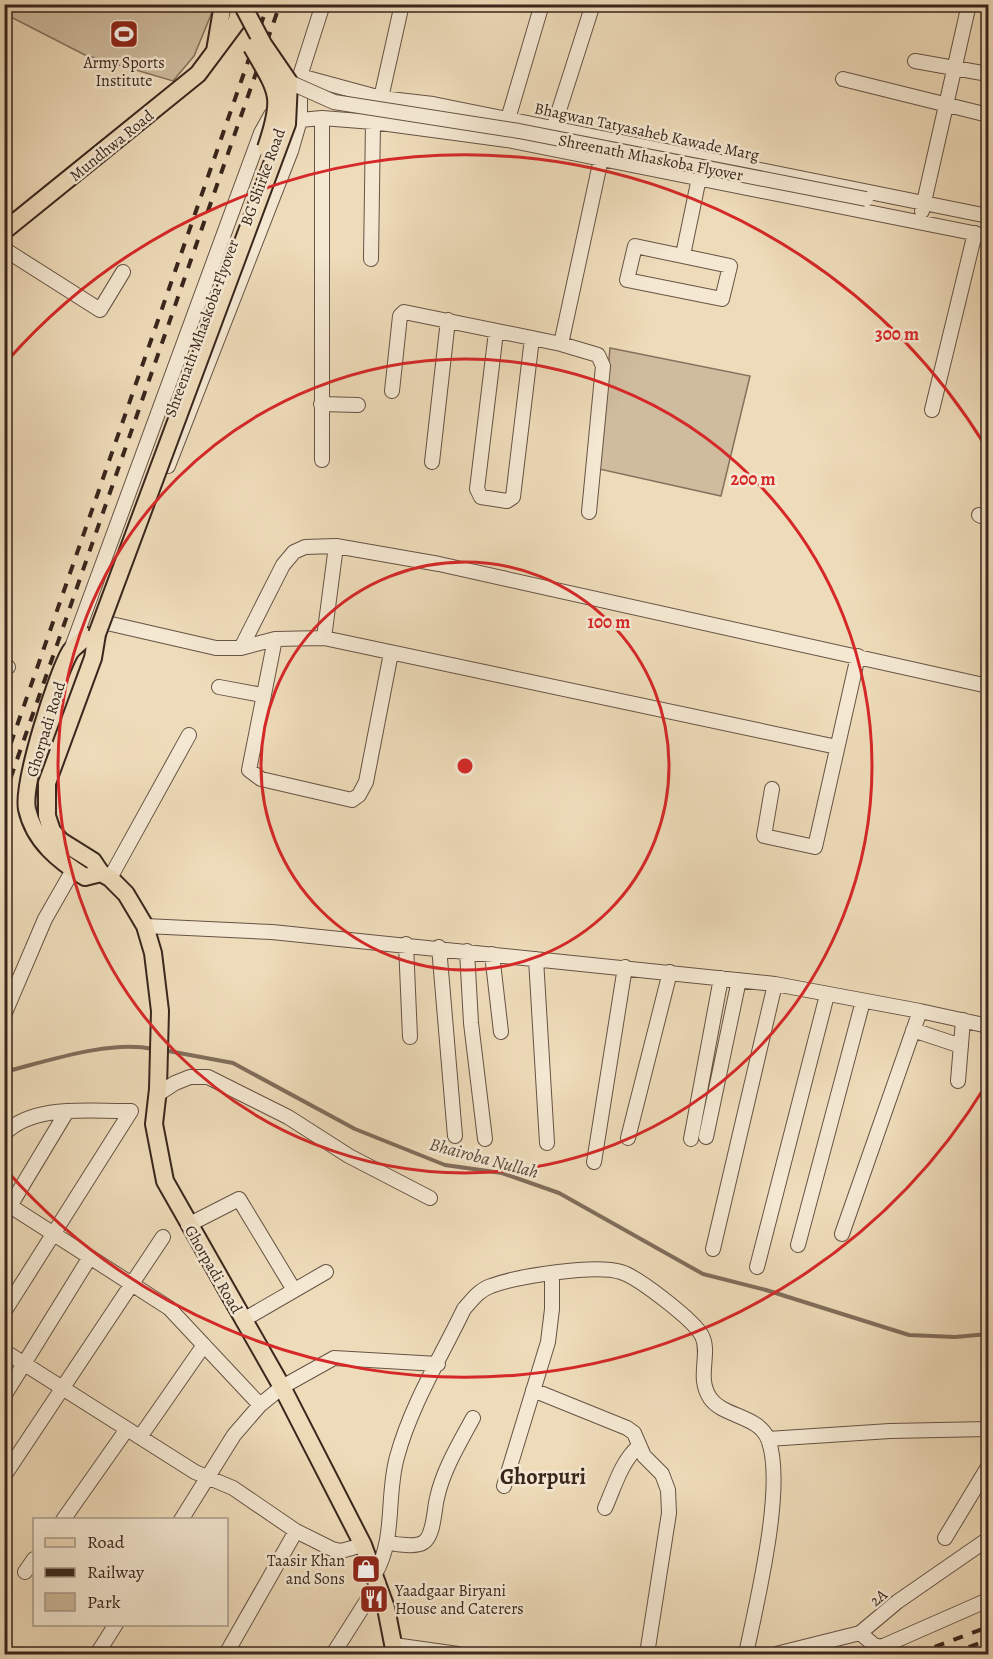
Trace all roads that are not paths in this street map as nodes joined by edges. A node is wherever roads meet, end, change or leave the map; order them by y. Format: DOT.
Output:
graph roads {
  1 [pos="223,4"];
  2 [pos="231,4"];
  3 [pos="242,4"];
  4 [pos="323,4"];
  5 [pos="402,4"];
  6 [pos="542,4"];
  7 [pos="592,4"];
  8 [pos="969,4"];
  9 [pos="214,55"];
  10 [pos="915,61"];
  11 [pos="956,68"];
  12 [pos="988,74"];
  13 [pos="295,79"];
  14 [pos="843,79"];
  15 [pos="302,98"];
  16 [pos="381,98"];
  17 [pos="949,104"];
  18 [pos="988,115"];
  19 [pos="322,118"];
  20 [pos="508,119"];
  21 [pos="300,120"];
  22 [pos="373,122"];
  23 [pos="553,129"];
  24 [pos="601,159"];
  25 [pos="699,178"];
  26 [pos="909,200"];
  27 [pos="924,203"];
  28 [pos="988,216"];
  29 [pos="920,222"];
  30 [pos="4,231"];
  31 [pos="982,235"];
  32 [pos="4,249"];
  33 [pos="683,255"];
  34 [pos="370,259"];
  35 [pos="123,272"];
  36 [pos="448,320"];
  37 [pos="496,332"];
  38 [pos="532,338"];
  39 [pos="561,344"];
  40 [pos="392,391"];
  41 [pos="321,404"];
  42 [pos="358,405"];
  43 [pos="932,410"];
  44 [pos="322,460"];
  45 [pos="432,462"];
  46 [pos="589,512"];
  47 [pos="336,546"];
  48 [pos="97,631"];
  49 [pos="324,638"];
  50 [pos="275,639"];
  51 [pos="241,648"];
  52 [pos="71,650"];
  53 [pos="391,652"];
  54 [pos="858,656"];
  55 [pos="93,658"];
  56 [pos="988,686"];
  57 [pos="219,687"];
  58 [pos="262,696"];
  59 [pos="189,735"];
  60 [pos="837,747"];
  61 [pos="772,789"];
  62 [pos="30,816"];
  63 [pos="47,816"];
  64 [pos="73,870"];
  65 [pos="105,875"];
  66 [pos="145,926"];
  67 [pos="406,944"];
  68 [pos="439,948"];
  69 [pos="467,951"];
  70 [pos="492,954"];
  71 [pos="536,959"];
  72 [pos="625,967"];
  73 [pos="670,972"];
  74 [pos="721,978"];
  75 [pos="739,980"];
  76 [pos="775,984"];
  77 [pos="827,995"];
  78 [pos="863,1001"];
  79 [pos="920,1011"];
  80 [pos="4,1015"];
  81 [pos="963,1020"];
  82 [pos="988,1026"];
  83 [pos="913,1030"];
  84 [pos="501,1032"];
  85 [pos="410,1037"];
  86 [pos="961,1046"];
  87 [pos="958,1081"];
  88 [pos="158,1092"];
  89 [pos="66,1113"];
  90 [pos="4,1134"];
  91 [pos="455,1136"];
  92 [pos="706,1137"];
  93 [pos="628,1138"];
  94 [pos="485,1139"];
  95 [pos="691,1139"];
  96 [pos="546,1143"];
  97 [pos="594,1162"];
  98 [pos="430,1198"];
  99 [pos="6,1208"];
  100 [pos="188,1225"];
  101 [pos="54,1234"];
  102 [pos="842,1234"];
  103 [pos="163,1237"];
  104 [pos="798,1245"];
  105 [pos="713,1250"];
  106 [pos="90,1257"];
  107 [pos="757,1267"];
  108 [pos="326,1272"];
  109 [pos="552,1274"];
  110 [pos="133,1285"];
  111 [pos="294,1290"];
  112 [pos="4,1312"];
  113 [pos="243,1320"];
  114 [pos="204,1345"];
  115 [pos="4,1351"];
  116 [pos="25,1363"];
  117 [pos="438,1364"];
  118 [pos="63,1386"];
  119 [pos="282,1387"];
  120 [pos="533,1390"];
  121 [pos="4,1396"];
  122 [pos="260,1405"];
  123 [pos="473,1418"];
  124 [pos="127,1429"];
  125 [pos="988,1429"];
  126 [pos="140,1437"];
  127 [pos="768,1439"];
  128 [pos="638,1447"];
  129 [pos="988,1467"];
  130 [pos="4,1476"];
  131 [pos="208,1478"];
  132 [pos="504,1486"];
  133 [pos="605,1508"];
  134 [pos="64,1518"];
  135 [pos="182,1518"];
  136 [pos="296,1531"];
  137 [pos="945,1538"];
  138 [pos="988,1539"];
  139 [pos="387,1543"];
  140 [pos="363,1545"];
  141 [pos="33,1560"];
  142 [pos="25,1572"];
  143 [pos="376,1578"];
  144 [pos="988,1600"];
  145 [pos="115,1626"];
  146 [pos="860,1633"];
  147 [pos="394,1650"];
  148 [pos="97,1654"];
  149 [pos="226,1654"];
  150 [pos="333,1654"];
  151 [pos="458,1654"];
  152 [pos="647,1654"];
  153 [pos="746,1654"];
  154 [pos="776,1654"];
  1 -- 9 [label="main road"];
  2 -- 48 [label="main road, Shreenath Mhaskoba Flyover, bridge"];
  3 -- 9 [label="main road, Mundhwa Road"];
  3 -- 13 [label="main road, bridge"];
  4 -- 13 [label="street, BG Shirke Road"];
  5 -- 16 [label="street"];
  6 -- 20 [label="street"];
  7 -- 23 [label="street"];
  8 -- 11 [label="street"];
  9 -- 30 [label="main road, Mundhwa Road"];
  10 -- 11 [label="street"];
  11 -- 12 [label="street"];
  11 -- 17 [label="street"];
  13 -- 15 [label="street, BG Shirke Road"];
  13 -- 16 [label="street, Bhagwan Tatyasaheb Kawade Marg"];
  13 -- 26 [label="street, Shreenath Mhaskoba Flyover, bridge"];
  13 -- 48 [label="main road, Shreenath Mhaskoba Flyover, bridge"];
  14 -- 17 [label="street"];
  15 -- 21 [label="street, BG Shirke Road"];
  15 -- 52 [label="street"];
  16 -- 20 [label="street, Bhagwan Tatyasaheb Kawade Marg"];
  17 -- 18 [label="street"];
  17 -- 27 [label="street"];
  19 -- 21 [label="street"];
  19 -- 22 [label="street"];
  19 -- 41 [label="street"];
  20 -- 23 [label="street, Bhagwan Tatyasaheb Kawade Marg"];
  21 -- 48 [label="street, BG Shirke Road"];
  22 -- 24 [label="street"];
  22 -- 34 [label="street"];
  23 -- 26 [label="street, Bhagwan Tatyasaheb Kawade Marg"];
  24 -- 25 [label="street"];
  24 -- 39 [label="street"];
  25 -- 29 [label="street"];
  25 -- 33 [label="street"];
  26 -- 27 [label="street, Bhagwan Tatyasaheb Kawade Marg"];
  27 -- 28 [label="street, Bhagwan Tatyasaheb Kawade Marg"];
  27 -- 29 [label="street"];
  29 -- 31 [label="street"];
  31 -- 43 [label="street"];
  32 -- 35 [label="street"];
  33 -- 33 [label="street"];
  36 -- 37 [label="street"];
  36 -- 40 [label="street"];
  36 -- 45 [label="street"];
  37 -- 38 [label="street"];
  37 -- 38 [label="street"];
  38 -- 39 [label="street"];
  39 -- 46 [label="street"];
  41 -- 42 [label="street"];
  41 -- 44 [label="street"];
  47 -- 49 [label="street"];
  47 -- 51 [label="street"];
  47 -- 54 [label="street"];
  48 -- 51 [label="street"];
  48 -- 52 [label="main road, Shreenath Mhaskoba Flyover"];
  48 -- 55 [label="main road, Shreenath Mhaskoba Flyover"];
  49 -- 50 [label="street"];
  49 -- 53 [label="street"];
  50 -- 51 [label="street"];
  50 -- 58 [label="street"];
  52 -- 62 [label="main road, Ghorpadi Road"];
  53 -- 58 [label="street"];
  53 -- 60 [label="street"];
  54 -- 56 [label="street"];
  54 -- 60 [label="street"];
  55 -- 63 [label="main road, Ghorpadi Road"];
  57 -- 58 [label="street"];
  59 -- 65 [label="street"];
  60 -- 61 [label="street"];
  62 -- 63 [label="main road"];
  62 -- 64 [label="main road, Ghorpadi Road"];
  63 -- 65 [label="main road, Ghorpadi Road"];
  64 -- 65 [label="main road"];
  64 -- 80 [label="street"];
  65 -- 66 [label="main road, Ghorpadi Road"];
  66 -- 67 [label="street"];
  66 -- 88 [label="main road, Ghorpadi Road"];
  67 -- 68 [label="street"];
  67 -- 85 [label="street"];
  68 -- 69 [label="street"];
  68 -- 91 [label="street"];
  69 -- 70 [label="street"];
  69 -- 94 [label="street"];
  70 -- 71 [label="street"];
  70 -- 84 [label="street"];
  71 -- 72 [label="street"];
  71 -- 96 [label="street"];
  72 -- 73 [label="street"];
  72 -- 97 [label="street"];
  73 -- 74 [label="street"];
  73 -- 93 [label="street"];
  74 -- 75 [label="street"];
  74 -- 95 [label="street"];
  75 -- 76 [label="street"];
  75 -- 92 [label="street"];
  76 -- 77 [label="street"];
  76 -- 105 [label="street"];
  77 -- 78 [label="street"];
  77 -- 107 [label="street"];
  78 -- 79 [label="street"];
  78 -- 104 [label="street"];
  79 -- 81 [label="street"];
  79 -- 83 [label="street"];
  81 -- 82 [label="street"];
  81 -- 86 [label="street"];
  83 -- 86 [label="street"];
  83 -- 102 [label="street"];
  86 -- 87 [label="street"];
  88 -- 98 [label="street"];
  88 -- 100 [label="main road, Ghorpadi Road"];
  89 -- 90 [label="street"];
  89 -- 99 [label="street"];
  89 -- 101 [label="street"];
  99 -- 101 [label="street"];
  100 -- 111 [label="street"];
  100 -- 113 [label="main road, Ghorpadi Road"];
  101 -- 106 [label="street"];
  101 -- 112 [label="street"];
  103 -- 110 [label="street"];
  106 -- 110 [label="street"];
  106 -- 116 [label="street"];
  108 -- 111 [label="street"];
  109 -- 117 [label="street"];
  109 -- 120 [label="street"];
  109 -- 127 [label="street"];
  110 -- 114 [label="street"];
  110 -- 118 [label="street"];
  111 -- 113 [label="street"];
  113 -- 119 [label="main road, Ghorpadi Road"];
  114 -- 122 [label="street"];
  114 -- 126 [label="street"];
  115 -- 116 [label="street"];
  116 -- 118 [label="street"];
  116 -- 121 [label="street"];
  117 -- 119 [label="street"];
  117 -- 139 [label="street"];
  118 -- 124 [label="street"];
  118 -- 130 [label="street"];
  119 -- 122 [label="street"];
  119 -- 140 [label="main road, Ghorpadi Road"];
  120 -- 128 [label="street"];
  120 -- 132 [label="street"];
  122 -- 131 [label="street"];
  123 -- 139 [label="street"];
  124 -- 126 [label="street"];
  124 -- 134 [label="street"];
  125 -- 127 [label="street"];
  126 -- 131 [label="street"];
  127 -- 153 [label="street"];
  128 -- 133 [label="street"];
  128 -- 152 [label="street"];
  129 -- 137 [label="street"];
  131 -- 135 [label="street"];
  131 -- 136 [label="street"];
  136 -- 140 [label="street"];
  136 -- 149 [label="street"];
  138 -- 146 [label="street, 2A"];
  139 -- 143 [label="street"];
  140 -- 143 [label="main road, Ghorpadi Road"];
  141 -- 142 [label="street"];
  143 -- 147 [label="main road, Ghorpadi Road"];
  143 -- 150 [label="street"];
  144 -- 146 [label="street"];
  145 -- 148 [label="street"];
  146 -- 154 [label="street, 2A"];
  147 -- 151 [label="street"];
}
